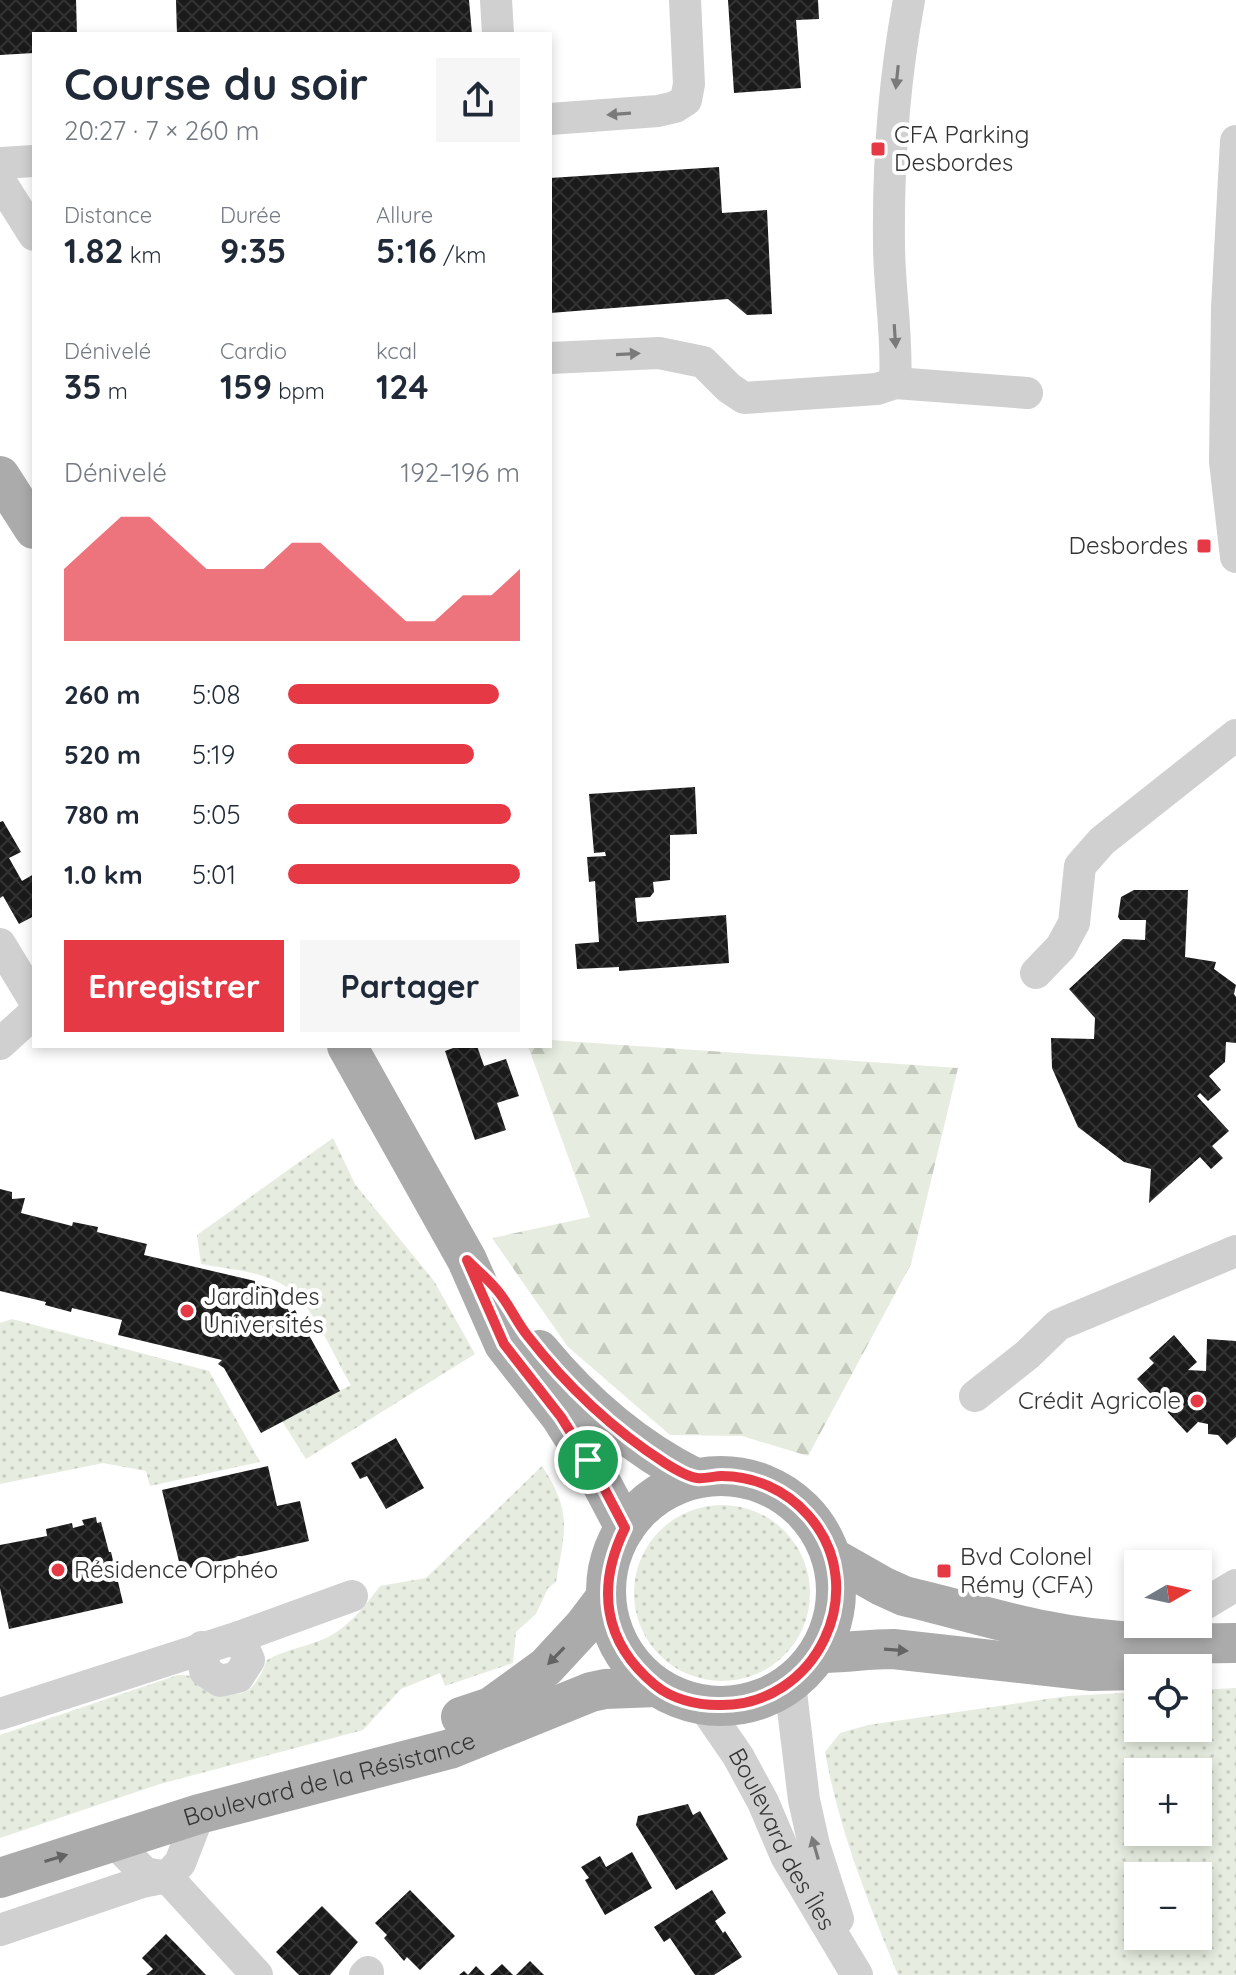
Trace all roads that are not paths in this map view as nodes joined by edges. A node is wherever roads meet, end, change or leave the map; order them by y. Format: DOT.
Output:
graph roads {
  1 [pos="496,0"];
  2 [pos="685,0"];
  3 [pos="909,0"];
  4 [pos="498,32"];
  5 [pos="552,119"];
  6 [pos="1236,141"];
  7 [pos="32,161"];
  8 [pos="0,163"];
  9 [pos="0,181"];
  10 [pos="32,232"];
  11 [pos="552,358"];
  12 [pos="895,383"];
  13 [pos="1027,393"];
  14 [pos="0,476"];
  15 [pos="32,526"];
  16 [pos="1236,557"];
  17 [pos="1236,735"];
  18 [pos="0,944"];
  19 [pos="1036,973"];
  20 [pos="32,997"];
  21 [pos="32,1015"];
  22 [pos="0,1044"];
  23 [pos="348,1048"];
  24 [pos="1236,1251"];
  25 [pos="467,1260"];
  26 [pos="975,1396"];
  27 [pos="695,1478"];
  28 [pos="625,1528"];
  29 [pos="831,1557"];
  30 [pos="1236,1585"];
  31 [pos="352,1596"];
  32 [pos="606,1597"];
  33 [pos="1212,1600"];
  34 [pos="1124,1628"];
  35 [pos="1047,1631"];
  36 [pos="1236,1643"];
  37 [pos="819,1653"];
  38 [pos="1212,1669"];
  39 [pos="1236,1669"];
  40 [pos="1124,1670"];
  41 [pos="790,1684"];
  42 [pos="657,1687"];
  43 [pos="703,1705"];
  44 [pos="0,1714"];
  45 [pos="199,1814"];
  46 [pos="113,1841"];
  47 [pos="0,1850"];
  48 [pos="167,1877"];
  49 [pos="0,1878"];
  50 [pos="0,1930"];
  51 [pos="252,1973"];
  1 -- 4 [label="street"];
  2 -- 5 [label="street, one-way"];
  3 -- 12 [label="street, one-way"];
  6 -- 16 [label="street"];
  7 -- 8 [label="street"];
  9 -- 10 [label="street"];
  11 -- 12 [label="street, one-way"];
  12 -- 13 [label="street"];
  14 -- 15 [label="main road"];
  17 -- 19 [label="street"];
  18 -- 20 [label="street"];
  21 -- 22 [label="street"];
  23 -- 25 [label="main road"];
  24 -- 26 [label="street"];
  25 -- 27 [label="main road"];
  25 -- 28 [label="main road"];
  27 -- 28 [label="main road"];
  27 -- 29 [label="main road"];
  28 -- 32 [label="main road"];
  29 -- 35 [label="main road"];
  29 -- 37 [label="main road"];
  30 -- 33 [label="street"];
  31 -- 44 [label="street"];
  32 -- 42 [label="main road"];
  32 -- 47 [label="main road, Boulevard de la Résistance, one-way"];
  34 -- 35 [label="street"];
  35 -- 36 [label="main road"];
  37 -- 40 [label="main road, one-way"];
  37 -- 41 [label="main road"];
  38 -- 39 [label="main road"];
  41 -- 43 [label="main road"];
  43 -- 41 [label="street, Boulevard des Îles, one-way"];
  42 -- 43 [label="main road"];
  42 -- 45 [label="main road, Boulevard de la Résistance"];
  45 -- 46 [label="main road, Boulevard de la Résistance"];
  45 -- 48 [label="street"];
  46 -- 48 [label="street"];
  49 -- 46 [label="main road, Boulevard de la Résistance, one-way"];
  48 -- 50 [label="street"];
  48 -- 51 [label="street"];
}
